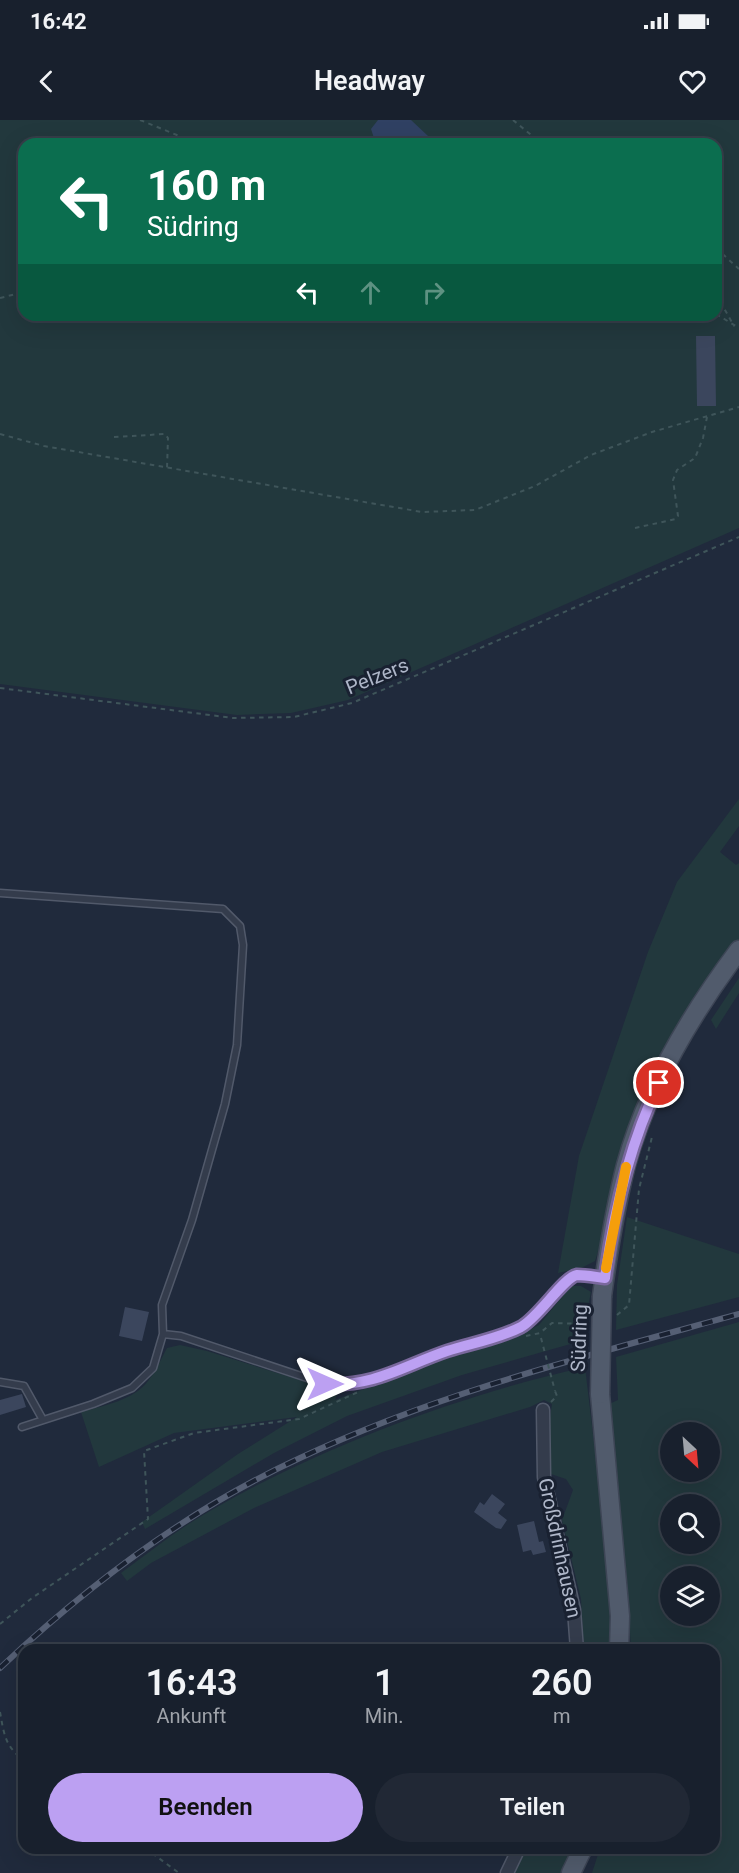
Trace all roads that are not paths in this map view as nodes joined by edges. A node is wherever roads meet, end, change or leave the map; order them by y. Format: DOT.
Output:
graph roads {
  1 [pos="0,893"];
  2 [pos="739,950"];
  3 [pos="605,1278"];
  4 [pos="164,1334"];
  5 [pos="0,1382"];
  6 [pos="543,1410"];
  7 [pos="43,1420"];
  8 [pos="22,1427"];
  9 [pos="577,1644"];
  10 [pos="619,1644"];
  11 [pos="516,1854"];
  12 [pos="580,1854"];
  13 [pos="507,1873"];
  14 [pos="572,1873"];
  1 -- 4 [label="lane"];
  2 -- 3 [label="main road, Südring"];
  3 -- 4 [label="lane"];
  3 -- 10 [label="main road, Südring, bridge"];
  4 -- 7 [label="lane"];
  5 -- 7 [label="lane"];
  6 -- 9 [label="street, Großdrinhausen"];
  7 -- 8 [label="lane"];
  11 -- 13 [label="street"];
  12 -- 14 [label="main road"];
}
